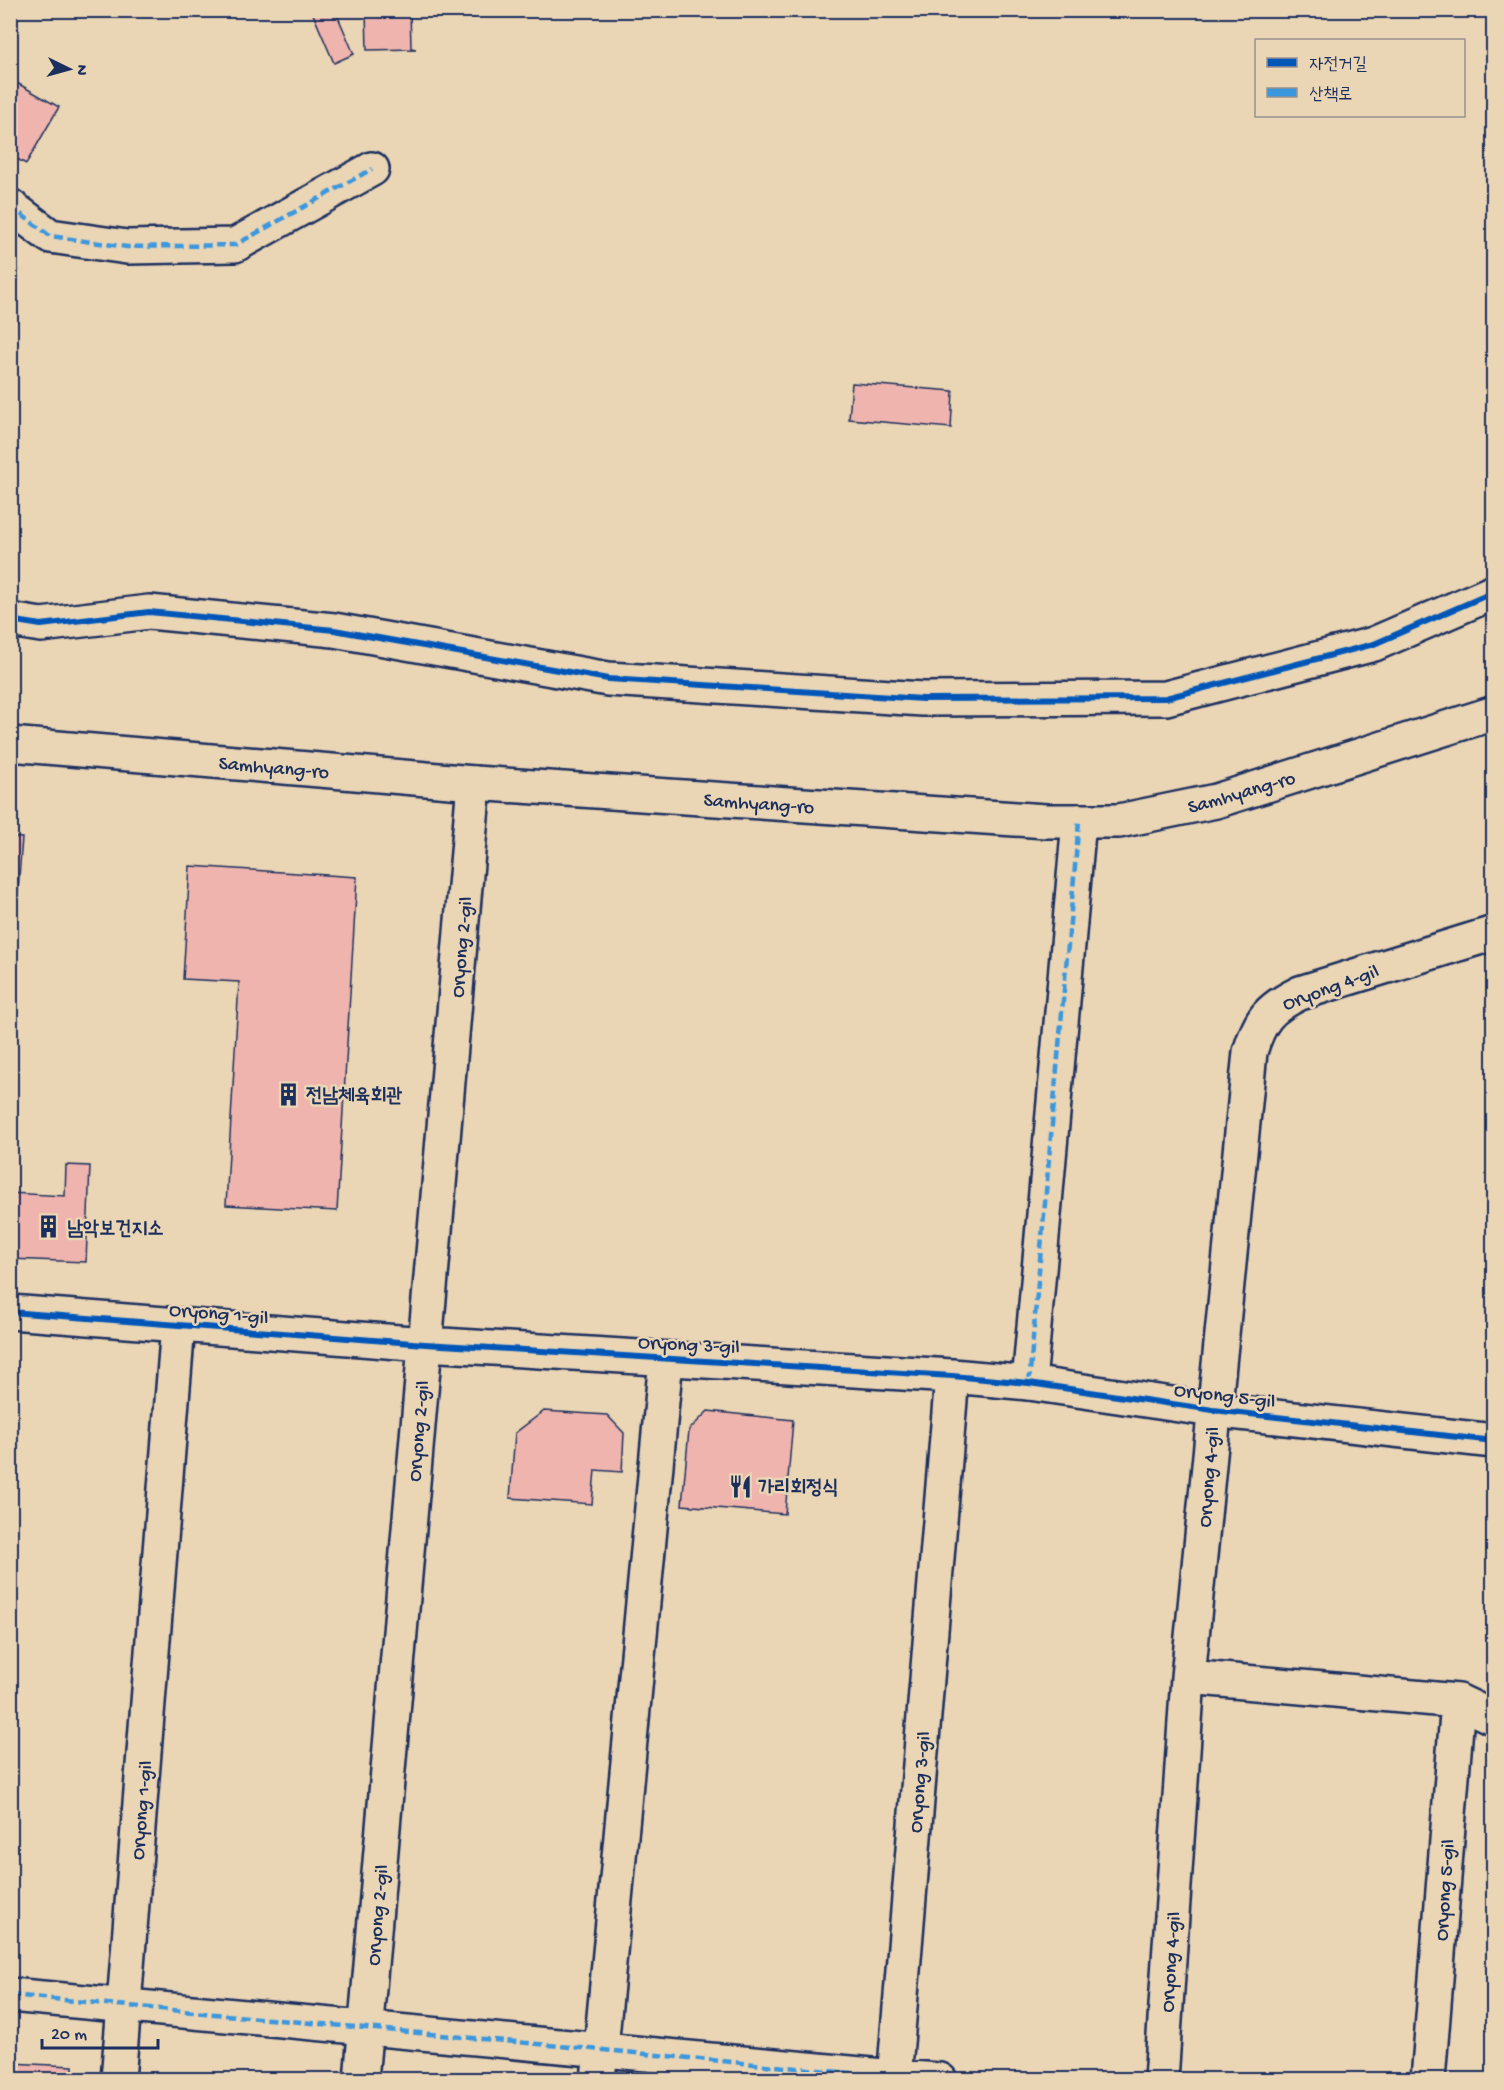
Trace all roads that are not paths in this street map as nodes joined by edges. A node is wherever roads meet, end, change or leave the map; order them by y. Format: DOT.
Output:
graph roads {
  1 [pos="372,169"];
  2 [pos="10,206"];
  3 [pos="1494,592"];
  4 [pos="10,620"];
  5 [pos="1494,713"];
  6 [pos="10,744"];
  7 [pos="474,783"];
  8 [pos="1079,821"];
  9 [pos="1494,933"];
  10 [pos="10,1312"];
  11 [pos="178,1325"];
  12 [pos="425,1344"];
  13 [pos="666,1359"];
  14 [pos="952,1376"];
  15 [pos="1029,1383"];
  16 [pos="1213,1410"];
  17 [pos="1494,1441"];
  18 [pos="1188,1677"];
  19 [pos="1458,1701"];
  20 [pos="1494,1719"];
  21 [pos="10,1995"];
  22 [pos="124,2006"];
  23 [pos="366,2028"];
  24 [pos="599,2064"];
  25 [pos="894,2078"];
  26 [pos="118,2079"];
  27 [pos="361,2079"];
  28 [pos="940,2079"];
  29 [pos="1161,2079"];
  30 [pos="1428,2079"];
  1 -- 2 [label="street"];
  3 -- 4 [label="street"];
  5 -- 8 [label="street, Samhyang-ro"];
  6 -- 7 [label="street, Samhyang-ro"];
  7 -- 8 [label="street, Samhyang-ro"];
  7 -- 12 [label="street, Oryong 2-gil"];
  8 -- 15 [label="street"];
  9 -- 16 [label="street, Oryong 4-gil"];
  10 -- 11 [label="street, Oryong 1-gil"];
  11 -- 12 [label="street, Oryong 1-gil"];
  11 -- 22 [label="street, Oryong 1-gil"];
  12 -- 13 [label="street, Oryong 3-gil"];
  12 -- 23 [label="street, Oryong 2-gil"];
  13 -- 14 [label="street, Oryong 3-gil"];
  13 -- 24 [label="street, Oryong 3-gil"];
  14 -- 15 [label="street, Oryong 5-gil"];
  14 -- 25 [label="street, Oryong 3-gil"];
  15 -- 16 [label="street, Oryong 5-gil"];
  16 -- 17 [label="street, Oryong 5-gil"];
  16 -- 18 [label="street, Oryong 4-gil"];
  18 -- 19 [label="street"];
  18 -- 29 [label="street, Oryong 4-gil"];
  19 -- 20 [label="street"];
  19 -- 30 [label="street, Oryong 5-gil"];
  21 -- 22 [label="street"];
  22 -- 23 [label="street"];
  22 -- 26 [label="street, Oryong 1-gil"];
  23 -- 24 [label="street"];
  23 -- 27 [label="street, Oryong 2-gil"];
  24 -- 25 [label="street"];
  25 -- 28 [label="street"];
}
